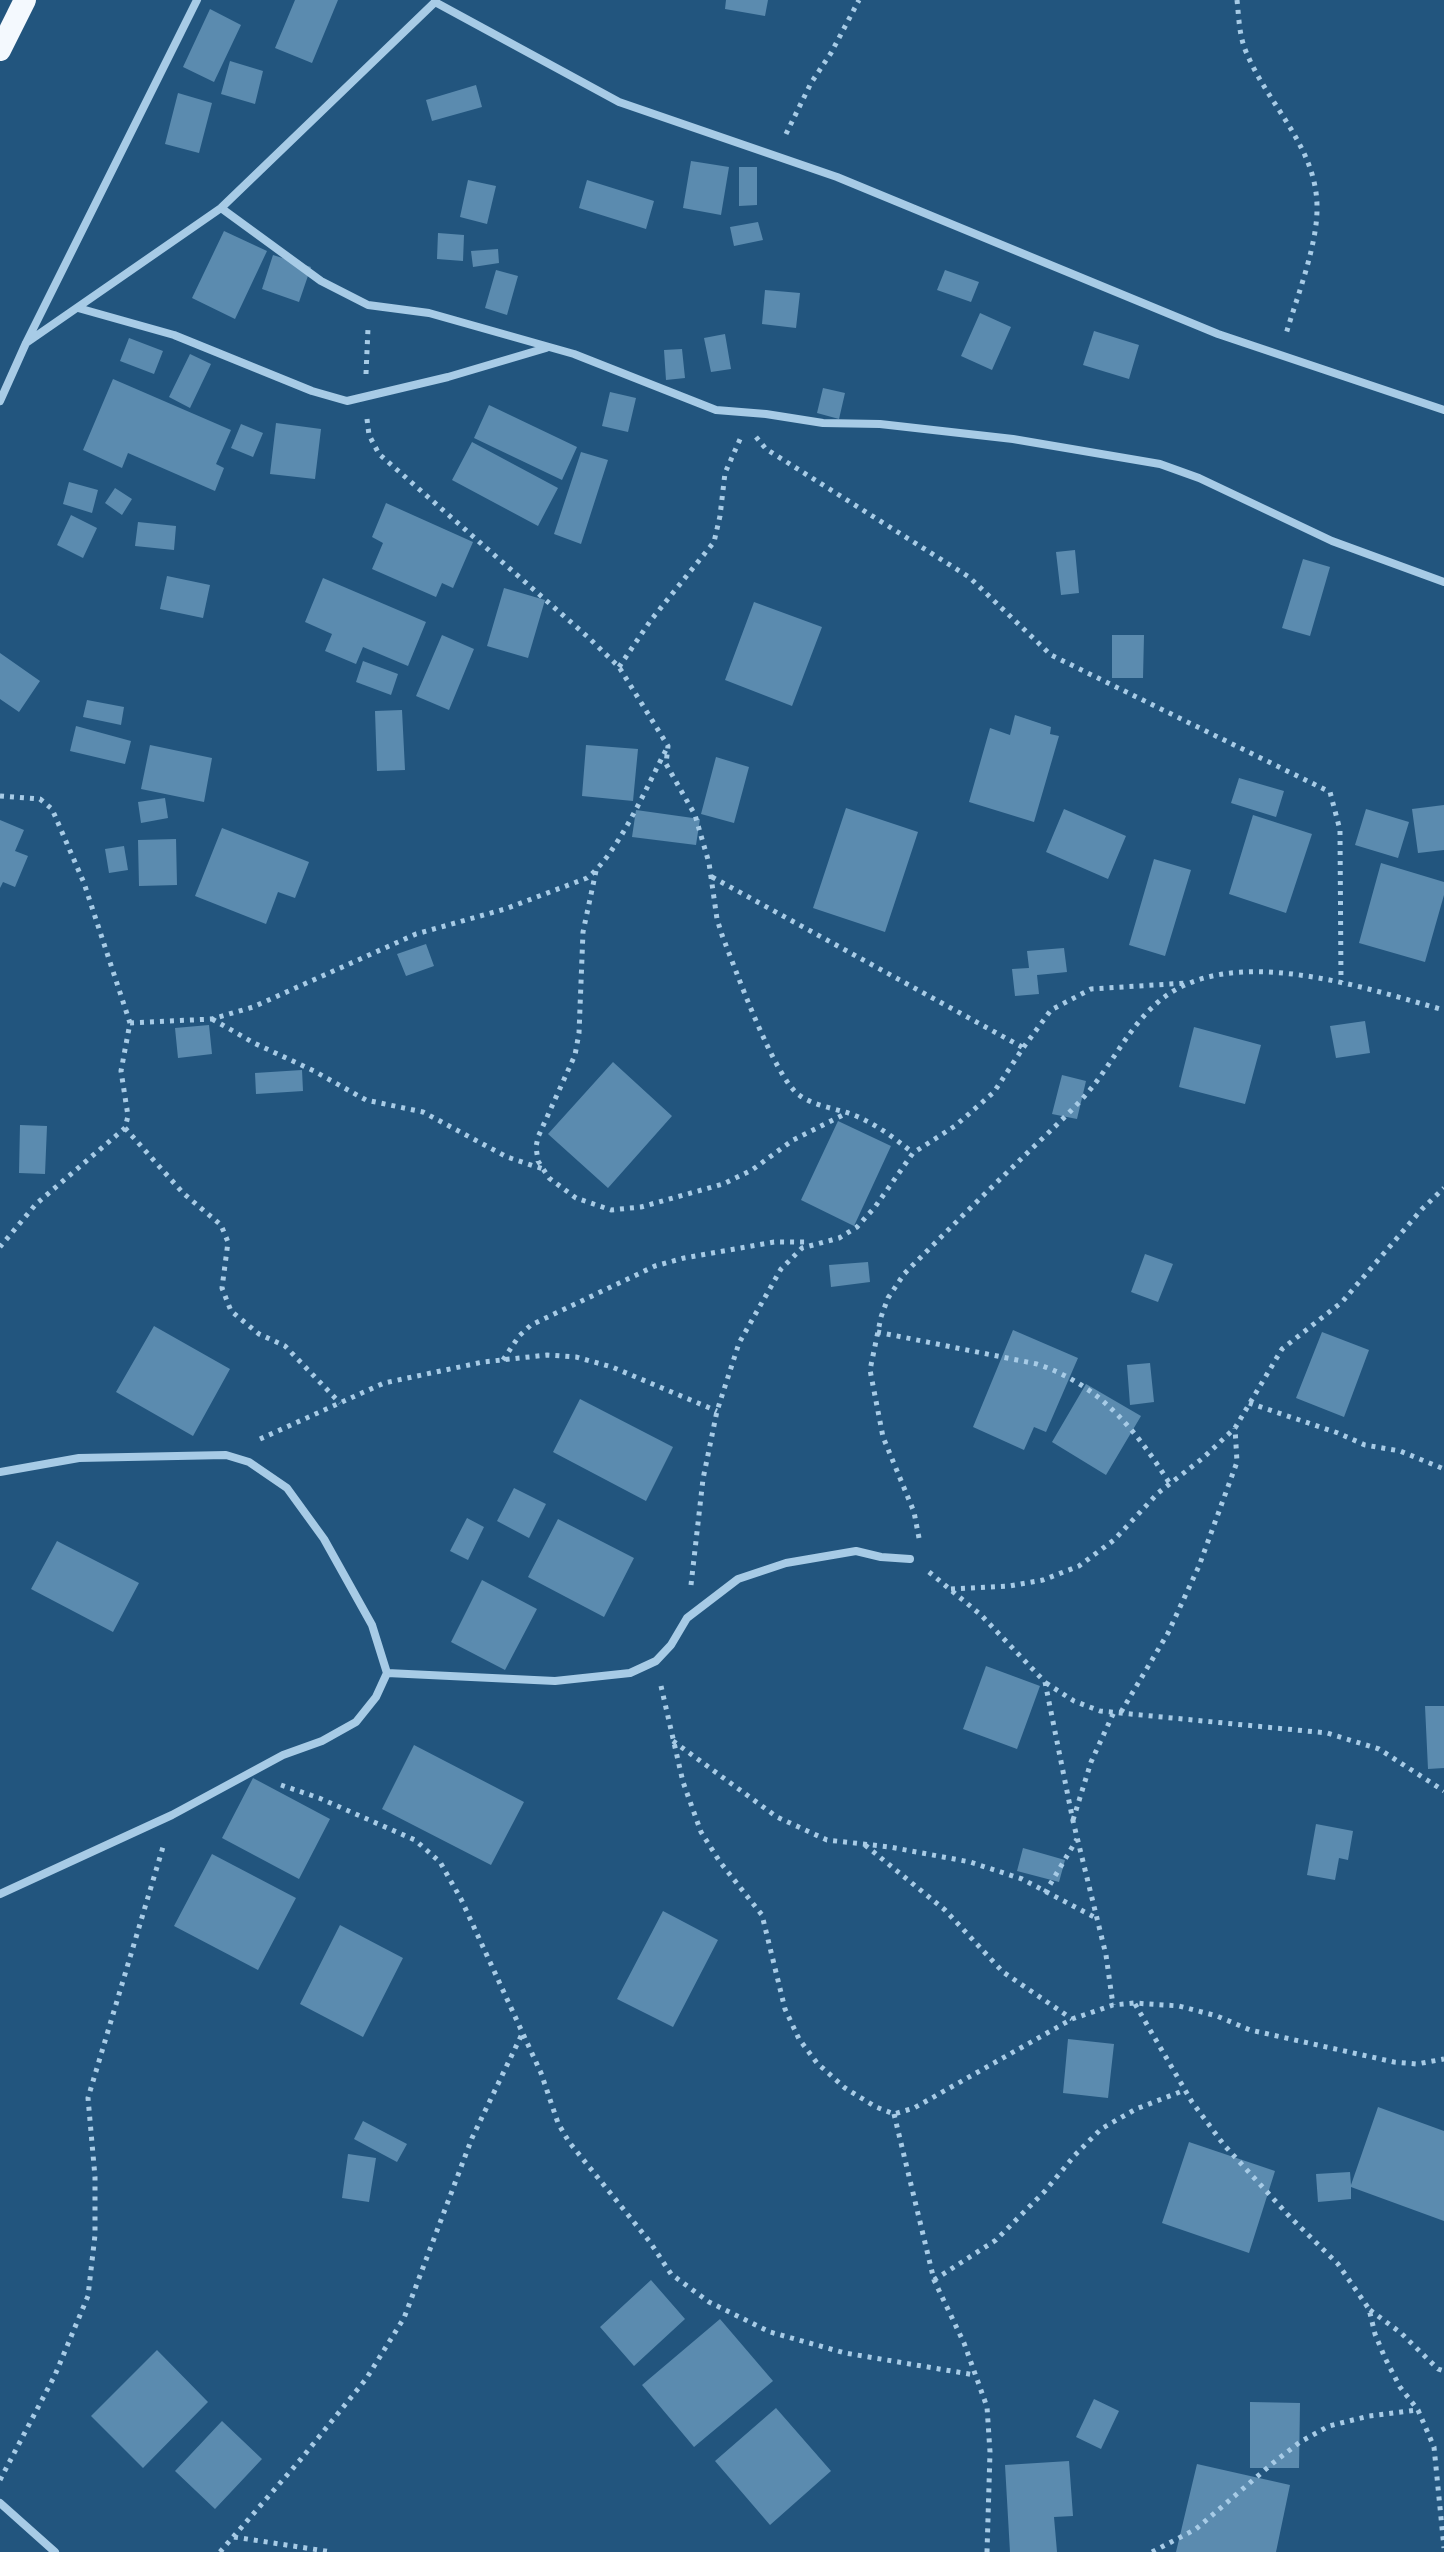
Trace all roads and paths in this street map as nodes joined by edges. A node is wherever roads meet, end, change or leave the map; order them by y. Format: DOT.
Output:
graph roads {
  1 [pos="25,0"];
  2 [pos="197,0"];
  3 [pos="859,0"];
  4 [pos="1237,0"];
  5 [pos="436,1"];
  6 [pos="0,50"];
  7 [pos="774,156"];
  8 [pos="221,208"];
  9 [pos="368,305"];
  10 [pos="78,308"];
  11 [pos="26,343"];
  12 [pos="549,348"];
  13 [pos="1281,354"];
  14 [pos="365,398"];
  15 [pos="0,401"];
  16 [pos="1444,410"];
  17 [pos="1444,582"];
  18 [pos="619,667"];
  19 [pos="668,746"];
  20 [pos="0,796"];
  21 [pos="596,871"];
  22 [pos="711,877"];
  23 [pos="1341,982"];
  24 [pos="1190,983"];
  25 [pos="1444,1010"];
  26 [pos="212,1019"];
  27 [pos="130,1023"];
  28 [pos="1023,1048"];
  29 [pos="848,1113"];
  30 [pos="125,1128"];
  31 [pos="913,1153"];
  32 [pos="544,1170"];
  33 [pos="1444,1188"];
  34 [pos="818,1242"];
  35 [pos="0,1247"];
  36 [pos="876,1332"];
  37 [pos="502,1360"];
  38 [pos="340,1403"];
  39 [pos="1249,1403"];
  40 [pos="717,1411"];
  41 [pos="1235,1428"];
  42 [pos="226,1455"];
  43 [pos="1444,1469"];
  44 [pos="0,1472"];
  45 [pos="1170,1484"];
  46 [pos="910,1559"];
  47 [pos="926,1571"];
  48 [pos="951,1589"];
  49 [pos="687,1618"];
  50 [pos="656,1661"];
  51 [pos="387,1673"];
  52 [pos="1045,1682"];
  53 [pos="1117,1712"];
  54 [pos="673,1741"];
  55 [pos="247,1773"];
  56 [pos="1444,1791"];
  57 [pos="172,1815"];
  58 [pos="1073,1821"];
  59 [pos="1077,1839"];
  60 [pos="865,1845"];
  61 [pos="1045,1893"];
  62 [pos="0,1894"];
  63 [pos="1096,1918"];
  64 [pos="1134,2003"];
  65 [pos="1113,2005"];
  66 [pos="1072,2019"];
  67 [pos="523,2033"];
  68 [pos="1444,2059"];
  69 [pos="1185,2090"];
  70 [pos="894,2114"];
  71 [pos="934,2280"];
  72 [pos="1369,2309"];
  73 [pos="1444,2360"];
  74 [pos="1441,2370"];
  75 [pos="975,2375"];
  76 [pos="1418,2410"];
  77 [pos="0,2480"];
  78 [pos="0,2503"];
  79 [pos="233,2537"];
  80 [pos="1444,2548"];
  81 [pos="55,2552"];
  82 [pos="220,2552"];
  83 [pos="332,2552"];
  84 [pos="987,2552"];
  85 [pos="1152,2552"];
  1 -- 6 [label="highway"];
  2 -- 11 [label="street"];
  3 -- 7 [label="path"];
  4 -- 13 [label="path"];
  5 -- 7 [label="street"];
  5 -- 8 [label="street"];
  7 -- 13 [label="street"];
  8 -- 9 [label="street"];
  8 -- 10 [label="street"];
  9 -- 12 [label="street"];
  9 -- 14 [label="path"];
  10 -- 11 [label="street"];
  10 -- 14 [label="street"];
  11 -- 15 [label="street"];
  12 -- 14 [label="street"];
  12 -- 17 [label="street"];
  13 -- 16 [label="street"];
  14 -- 18 [label="path"];
  18 -- 19 [label="path"];
  18 -- 23 [label="path"];
  19 -- 21 [label="path"];
  19 -- 22 [label="path"];
  20 -- 27 [label="path"];
  21 -- 26 [label="path"];
  21 -- 32 [label="path"];
  22 -- 28 [label="path"];
  22 -- 29 [label="path"];
  23 -- 24 [label="path"];
  23 -- 25 [label="path"];
  24 -- 28 [label="path"];
  24 -- 36 [label="path"];
  26 -- 27 [label="path"];
  26 -- 32 [label="path"];
  27 -- 30 [label="path"];
  28 -- 31 [label="path"];
  29 -- 31 [label="path"];
  29 -- 32 [label="path"];
  30 -- 35 [label="path"];
  30 -- 38 [label="path"];
  31 -- 34 [label="path"];
  33 -- 39 [label="path"];
  34 -- 37 [label="path"];
  34 -- 40 [label="path"];
  36 -- 45 [label="path"];
  36 -- 47 [label="path"];
  37 -- 38 [label="path"];
  37 -- 40 [label="path"];
  38 -- 42 [label="path"];
  39 -- 41 [label="path"];
  39 -- 43 [label="path"];
  40 -- 49 [label="path"];
  41 -- 45 [label="path"];
  41 -- 53 [label="path"];
  42 -- 44 [label="street"];
  42 -- 51 [label="street"];
  45 -- 48 [label="path"];
  46 -- 47 [label="path"];
  46 -- 49 [label="street"];
  47 -- 48 [label="path"];
  48 -- 52 [label="path"];
  49 -- 50 [label="street"];
  50 -- 51 [label="street"];
  50 -- 54 [label="path"];
  51 -- 55 [label="street"];
  52 -- 53 [label="path"];
  52 -- 58 [label="path"];
  53 -- 56 [label="path"];
  53 -- 58 [label="path"];
  54 -- 60 [label="path"];
  54 -- 70 [label="path"];
  55 -- 57 [label="street"];
  55 -- 67 [label="path"];
  57 -- 62 [label="street"];
  57 -- 77 [label="path"];
  58 -- 59 [label="path"];
  59 -- 61 [label="path"];
  59 -- 63 [label="path"];
  60 -- 61 [label="path"];
  60 -- 66 [label="path"];
  61 -- 63 [label="path"];
  63 -- 65 [label="path"];
  64 -- 65 [label="path"];
  64 -- 68 [label="path"];
  64 -- 69 [label="path"];
  65 -- 66 [label="path"];
  66 -- 70 [label="path"];
  67 -- 75 [label="path"];
  67 -- 79 [label="path"];
  69 -- 71 [label="path"];
  69 -- 72 [label="path"];
  70 -- 71 [label="path"];
  71 -- 75 [label="path"];
  72 -- 74 [label="path"];
  72 -- 76 [label="path"];
  73 -- 74 [label="path"];
  75 -- 84 [label="path"];
  76 -- 80 [label="path"];
  76 -- 85 [label="path"];
  78 -- 81 [label="street"];
  79 -- 82 [label="path"];
  79 -- 83 [label="path"];
}
